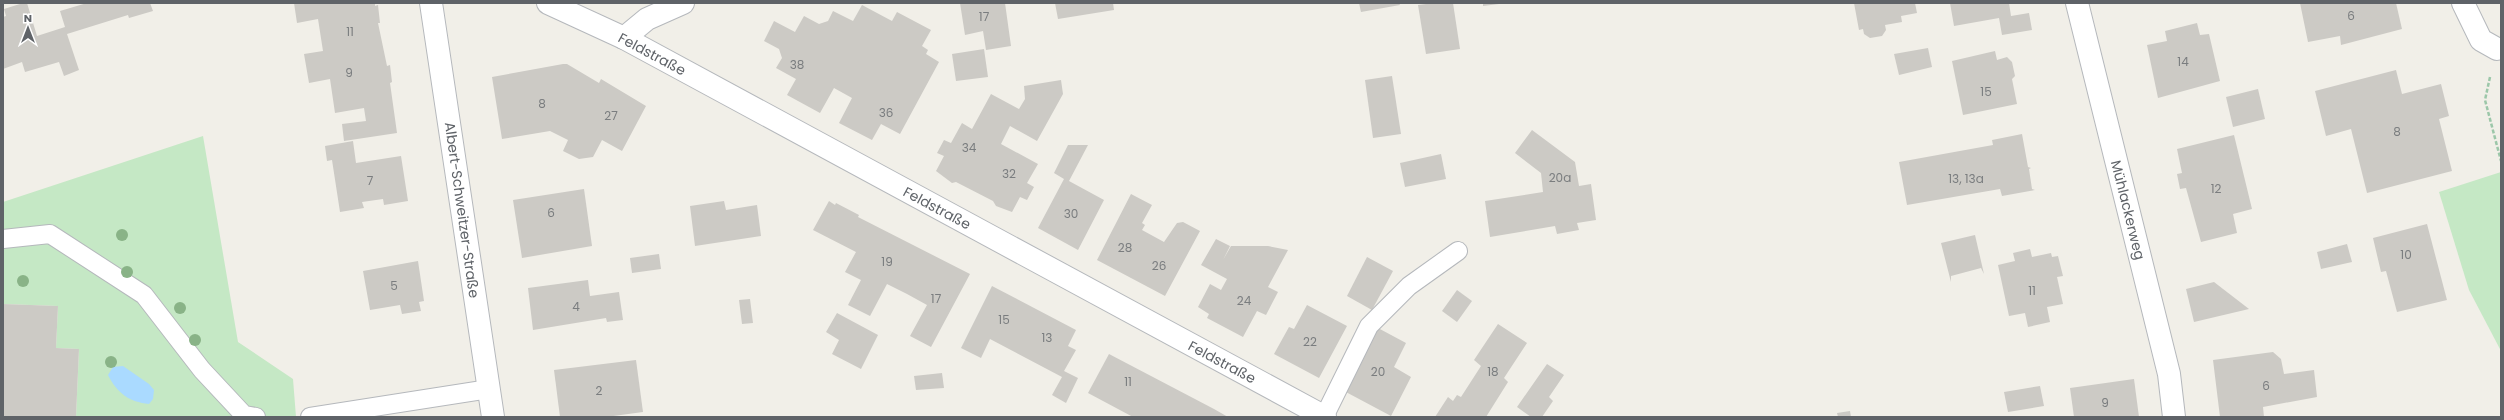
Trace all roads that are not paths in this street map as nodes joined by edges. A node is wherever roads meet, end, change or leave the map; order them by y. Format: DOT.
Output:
graph roads {
  1 [pos="431,3"];
  2 [pos="548,3"];
  3 [pos="683,3"];
  4 [pos="2077,3"];
  5 [pos="2463,3"];
  6 [pos="624,38"];
  7 [pos="2497,49"];
  8 [pos="3,239"];
  9 [pos="1458,252"];
  10 [pos="489,389"];
  11 [pos="256,417"];
  12 [pos="310,417"];
  13 [pos="493,417"];
  14 [pos="1325,417"];
  15 [pos="2174,417"];
  1 -- 10 [label="street, Albert-Schweitzer-Straße"];
  2 -- 6 [label="street, Feldstraße"];
  3 -- 6 [label="street"];
  4 -- 15 [label="street, Mühlackerweg"];
  5 -- 7 [label="street"];
  6 -- 14 [label="street, Feldstraße"];
  8 -- 11 [label="lane"];
  9 -- 14 [label="lane"];
  10 -- 12 [label="lane"];
  10 -- 13 [label="street, Albert-Schweitzer-Straße"];
}
